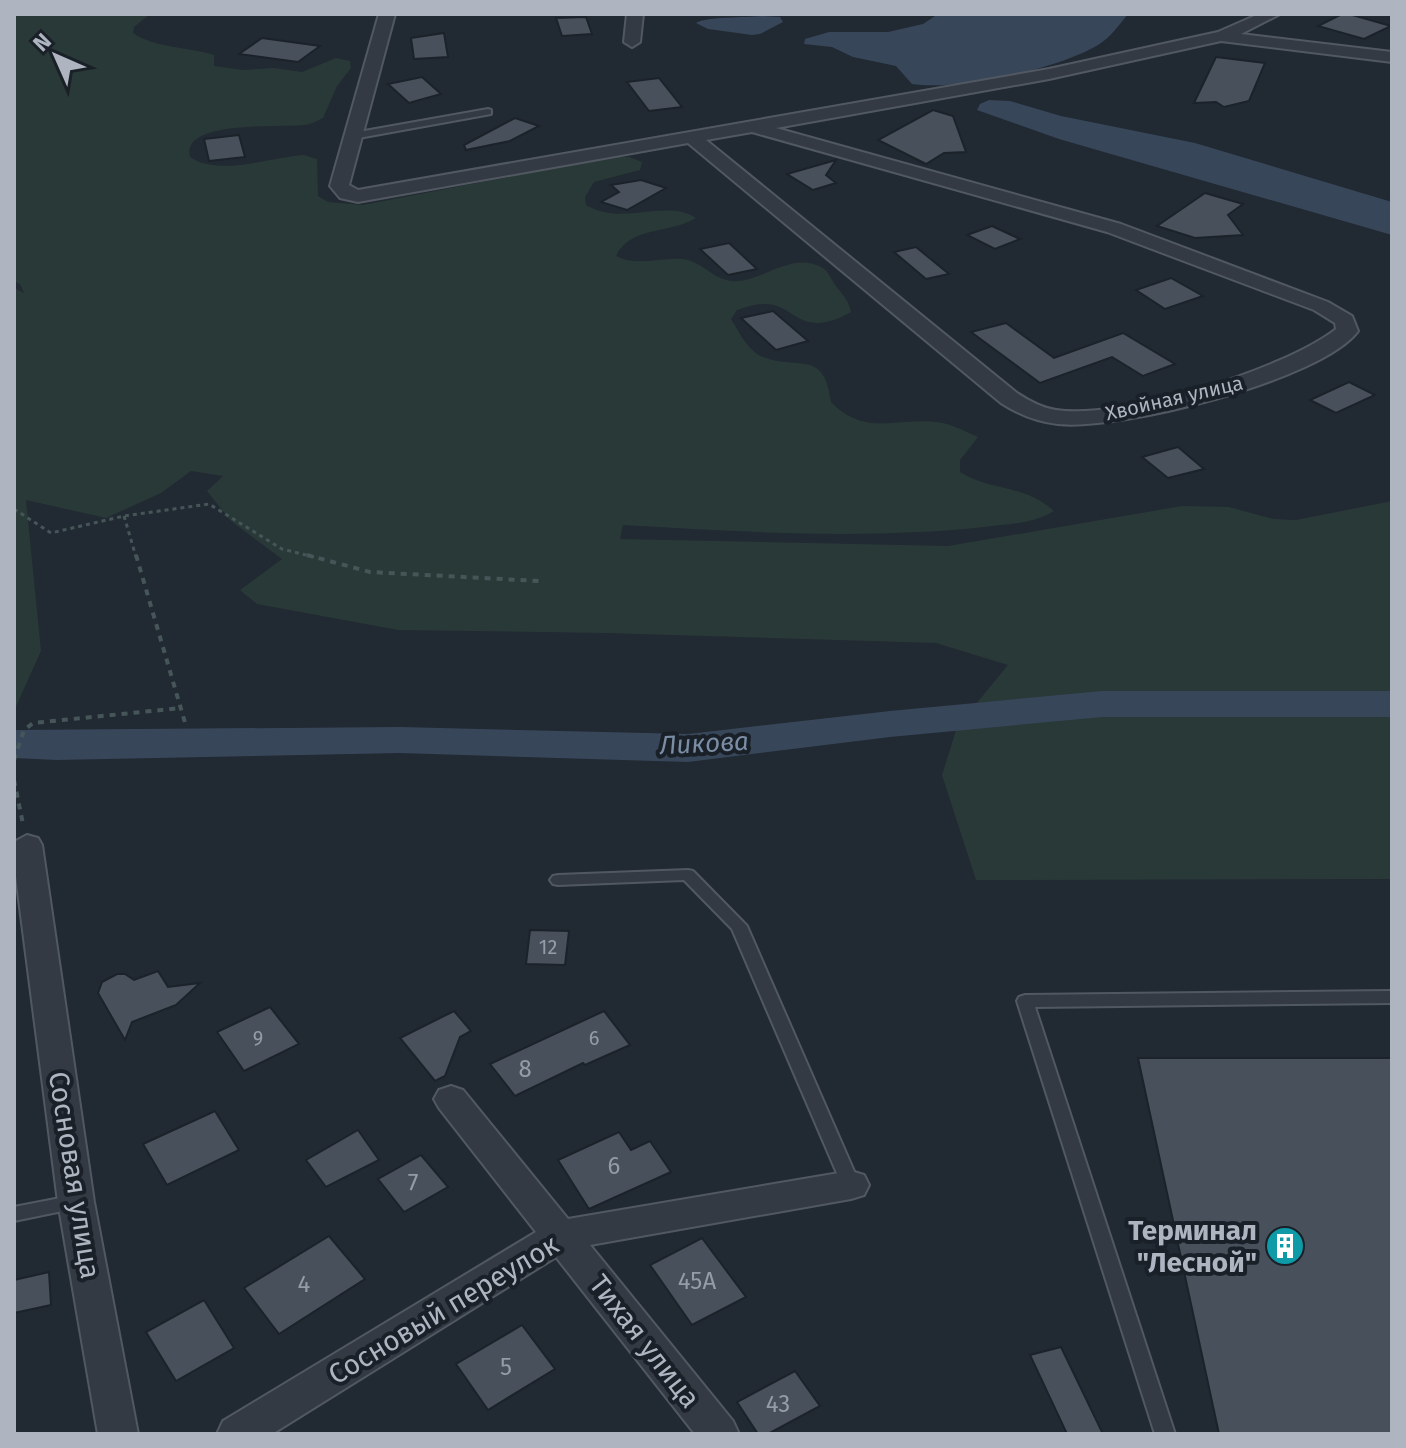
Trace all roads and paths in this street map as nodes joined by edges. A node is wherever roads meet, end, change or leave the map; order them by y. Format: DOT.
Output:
graph roads {
  1 [pos="387,14"];
  2 [pos="635,14"];
  3 [pos="1272,14"];
  4 [pos="1223,36"];
  5 [pos="632,42"];
  6 [pos="1392,57"];
  7 [pos="488,112"];
  8 [pos="754,127"];
  9 [pos="353,136"];
  10 [pos="691,137"];
  11 [pos="14,509"];
  12 [pos="124,516"];
  13 [pos="539,581"];
  14 [pos="181,708"];
  15 [pos="186,726"];
  16 [pos="14,760"];
  17 [pos="14,780"];
  18 [pos="27,845"];
  19 [pos="558,880"];
  20 [pos="1392,997"];
  21 [pos="451,1099"];
  22 [pos="851,1185"];
  23 [pos="76,1202"];
  24 [pos="14,1214"];
  25 [pos="562,1235"];
  26 [pos="118,1434"];
  27 [pos="237,1434"];
  28 [pos="719,1434"];
  29 [pos="1165,1434"];
  1 -- 9 [label="street"];
  2 -- 5 [label="street"];
  3 -- 4 [label="street"];
  4 -- 6 [label="street"];
  4 -- 8 [label="street"];
  7 -- 9 [label="lane"];
  8 -- 10 [label="street"];
  8 -- 10 [label="street, Хвойная улица"];
  9 -- 10 [label="street"];
  11 -- 12 [label="path"];
  12 -- 13 [label="path"];
  12 -- 14 [label="path"];
  14 -- 15 [label="path"];
  14 -- 16 [label="path"];
  17 -- 18 [label="path"];
  18 -- 23 [label="street, Сосновая улица"];
  19 -- 22 [label="lane"];
  20 -- 29 [label="lane"];
  21 -- 25 [label="street, Тихая улица"];
  22 -- 25 [label="street, Сосновый переулок"];
  23 -- 24 [label="lane"];
  23 -- 26 [label="street, Сосновая улица"];
  25 -- 27 [label="street, Сосновый переулок"];
  25 -- 28 [label="street, Тихая улица"];
}
